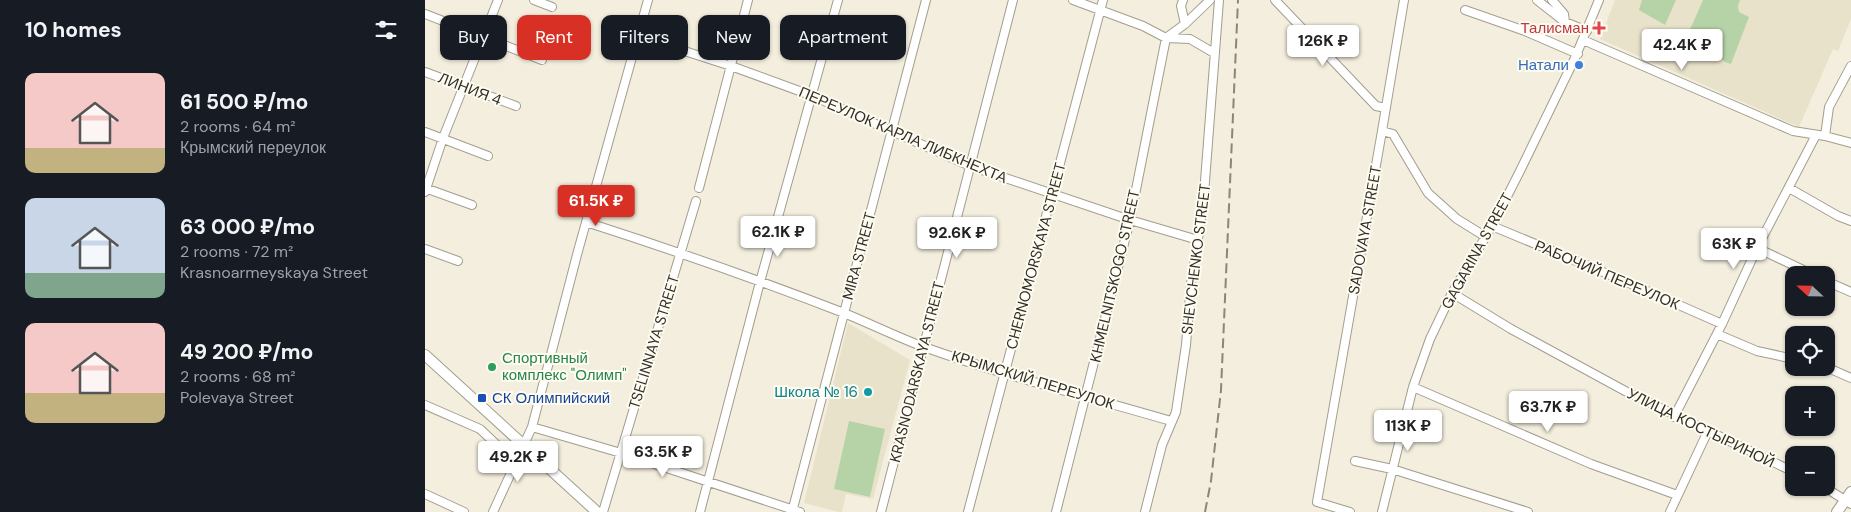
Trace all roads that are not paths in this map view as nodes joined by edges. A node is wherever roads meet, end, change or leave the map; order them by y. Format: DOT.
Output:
graph roads {
  1 [pos="498,0"];
  2 [pos="534,0"];
  3 [pos="648,0"];
  4 [pos="748,0"];
  5 [pos="838,0"];
  6 [pos="927,0"];
  7 [pos="1013,0"];
  8 [pos="1073,0"];
  9 [pos="1103,0"];
  10 [pos="1183,0"];
  11 [pos="1210,0"];
  12 [pos="1219,0"];
  13 [pos="1275,0"];
  14 [pos="1403,0"];
  15 [pos="1537,0"];
  16 [pos="1552,0"];
  17 [pos="1599,0"];
  18 [pos="552,7"];
  19 [pos="1465,10"];
  20 [pos="1101,11"];
  21 [pos="425,14"];
  22 [pos="492,15"];
  23 [pos="644,15"];
  24 [pos="440,20"];
  25 [pos="1565,22"];
  26 [pos="1185,24"];
  27 [pos="1587,31"];
  28 [pos="1166,38"];
  29 [pos="1583,40"];
  30 [pos="688,52"];
  31 [pos="1214,52"];
  32 [pos="1577,54"];
  33 [pos="474,60"];
  34 [pos="631,60"];
  35 [pos="731,66"];
  36 [pos="1851,66"];
  37 [pos="425,72"];
  38 [pos="463,86"];
  39 [pos="813,96"];
  40 [pos="516,106"];
  41 [pos="1386,108"];
  42 [pos="1382,131"];
  43 [pos="425,132"];
  44 [pos="892,132"];
  45 [pos="1816,136"];
  46 [pos="1825,136"];
  47 [pos="443,138"];
  48 [pos="1851,143"];
  49 [pos="488,156"];
  50 [pos="969,166"];
  51 [pos="699,188"];
  52 [pos="1789,188"];
  53 [pos="426,189"];
  54 [pos="1052,194"];
  55 [pos="695,201"];
  56 [pos="472,205"];
  57 [pos="1130,220"];
  58 [pos="1851,221"];
  59 [pos="586,222"];
  60 [pos="1492,226"];
  61 [pos="1486,237"];
  62 [pos="1198,240"];
  63 [pos="1757,248"];
  64 [pos="425,249"];
  65 [pos="681,253"];
  66 [pos="459,262"];
  67 [pos="1795,266"];
  68 [pos="760,282"];
  69 [pos="1835,284"];
  70 [pos="1851,292"];
  71 [pos="1452,293"];
  72 [pos="844,313"];
  73 [pos="1721,324"];
  74 [pos="1717,334"];
  75 [pos="923,346"];
  76 [pos="425,355"];
  77 [pos="1785,357"];
  78 [pos="1835,372"];
  79 [pos="1005,374"];
  80 [pos="1851,378"];
  81 [pos="1413,387"];
  82 [pos="1086,396"];
  83 [pos="425,405"];
  84 [pos="1674,417"];
  85 [pos="1171,421"];
  86 [pos="532,427"];
  87 [pos="1707,432"];
  88 [pos="523,445"];
  89 [pos="621,453"];
  90 [pos="1355,461"];
  91 [pos="515,462"];
  92 [pos="1785,468"];
  93 [pos="1391,469"];
  94 [pos="709,481"];
  95 [pos="1835,492"];
  96 [pos="425,494"];
  97 [pos="1677,495"];
  98 [pos="1849,498"];
  99 [pos="795,511"];
  100 [pos="464,512"];
  101 [pos="493,512"];
  102 [pos="597,512"];
  103 [pos="603,512"];
  104 [pos="700,512"];
  105 [pos="881,512"];
  106 [pos="968,512"];
  107 [pos="1055,512"];
  108 [pos="1145,512"];
  109 [pos="1350,512"];
  110 [pos="1382,512"];
  111 [pos="1527,512"];
  112 [pos="1670,512"];
  113 [pos="1837,512"];
  1 -- 22 [label="street"];
  2 -- 18 [label="street"];
  3 -- 23 [label="street"];
  4 -- 35 [label="street"];
  5 -- 39 [label="street"];
  6 -- 44 [label="street, MIRA STREET"];
  7 -- 50 [label="street, KRASNODARSKAYA STREET"];
  8 -- 20 [label="street"];
  9 -- 20 [label="street, CHERNOMORSKAYA STREET"];
  10 -- 26 [label="street"];
  11 -- 26 [label="street"];
  12 -- 31 [label="street, SHEVCHENKO STREET"];
  13 -- 41 [label="street"];
  14 -- 41 [label="street, SADOVAYA STREET"];
  15 -- 25 [label="street"];
  16 -- 25 [label="street"];
  17 -- 27 [label="street, GAGARINA STREET"];
  19 -- 32 [label="street"];
  20 -- 28 [label="street"];
  20 -- 54 [label="street, CHERNOMORSKAYA STREET"];
  21 -- 24 [label="street"];
  25 -- 27 [label="street"];
  26 -- 28 [label="street"];
  27 -- 29 [label="street, GAGARINA STREET"];
  28 -- 31 [label="street"];
  28 -- 57 [label="street, KHMELNITSKOGO STREET"];
  29 -- 32 [label="street, GAGARINA STREET"];
  29 -- 45 [label="street"];
  30 -- 35 [label="street, ПЕРЕУЛОК КАРЛА ЛИБКНЕХТА"];
  31 -- 62 [label="street, SHEVCHENKO STREET"];
  32 -- 60 [label="street, GAGARINA STREET"];
  33 -- 38 [label="street"];
  34 -- 59 [label="street"];
  35 -- 39 [label="street, ПЕРЕУЛОК КАРЛА ЛИБКНЕХТА"];
  35 -- 51 [label="street"];
  36 -- 46 [label="street"];
  37 -- 38 [label="street, ЛИНИЯ 4"];
  38 -- 40 [label="street, ЛИНИЯ 4"];
  38 -- 47 [label="street"];
  39 -- 44 [label="street, ПЕРЕУЛОК КАРЛА ЛИБКНЕХТА"];
  39 -- 68 [label="street"];
  41 -- 42 [label="street, SADOVAYA STREET"];
  42 -- 61 [label="street"];
  42 -- 109 [label="street, SADOVAYA STREET"];
  43 -- 47 [label="street"];
  44 -- 50 [label="street, ПЕРЕУЛОК КАРЛА ЛИБКНЕХТА"];
  44 -- 72 [label="street, MIRA STREET"];
  45 -- 46 [label="street"];
  45 -- 52 [label="street"];
  46 -- 48 [label="street"];
  47 -- 49 [label="street"];
  47 -- 53 [label="street"];
  50 -- 54 [label="street, ПЕРЕУЛОК КАРЛА ЛИБКНЕХТА"];
  50 -- 75 [label="street, KRASNODARSKAYA STREET"];
  52 -- 58 [label="street"];
  52 -- 63 [label="street"];
  53 -- 56 [label="street"];
  54 -- 57 [label="street, ПЕРЕУЛОК КАРЛА ЛИБКНЕХТА"];
  54 -- 79 [label="street, CHERNOMORSKAYA STREET"];
  55 -- 65 [label="street, TSELINNAYA STREET"];
  57 -- 62 [label="street, ПЕРЕУЛОК КАРЛА ЛИБКНЕХТА"];
  57 -- 82 [label="street, KHMELNITSKOGO STREET"];
  59 -- 65 [label="street, КРЫМСКИЙ ПЕРЕУЛОК"];
  59 -- 86 [label="street"];
  60 -- 61 [label="street, GAGARINA STREET"];
  60 -- 73 [label="street, РАБОЧИЙ ПЕРЕУЛОК"];
  61 -- 71 [label="street, GAGARINA STREET"];
  62 -- 85 [label="street, SHEVCHENKO STREET"];
  63 -- 67 [label="street"];
  63 -- 73 [label="street"];
  64 -- 66 [label="street"];
  65 -- 68 [label="street, КРЫМСКИЙ ПЕРЕУЛОК"];
  65 -- 89 [label="street, TSELINNAYA STREET"];
  68 -- 72 [label="street, КРЫМСКИЙ ПЕРЕУЛОК"];
  68 -- 94 [label="street"];
  69 -- 70 [label="street"];
  71 -- 81 [label="street, GAGARINA STREET"];
  71 -- 84 [label="street, УЛИЦА КОСТЫРИНОЙ"];
  72 -- 75 [label="street, КРЫМСКИЙ ПЕРЕУЛОК"];
  72 -- 99 [label="street, MIRA STREET"];
  73 -- 74 [label="street"];
  74 -- 77 [label="street"];
  74 -- 84 [label="street"];
  75 -- 79 [label="street, КРЫМСКИЙ ПЕРЕУЛОК"];
  75 -- 105 [label="street, KRASNODARSKAYA STREET"];
  76 -- 88 [label="main road"];
  78 -- 80 [label="street"];
  79 -- 82 [label="street, КРЫМСКИЙ ПЕРЕУЛОК"];
  79 -- 106 [label="street, CHERNOMORSKAYA STREET"];
  81 -- 93 [label="street, GAGARINA STREET"];
  81 -- 97 [label="street"];
  82 -- 85 [label="street, КРЫМСКИЙ ПЕРЕУЛОК"];
  82 -- 107 [label="street, KHMELNITSKOGO STREET"];
  83 -- 91 [label="street"];
  84 -- 87 [label="street, УЛИЦА КОСТЫРИНОЙ"];
  85 -- 108 [label="street, SHEVCHENKO STREET"];
  86 -- 88 [label="street"];
  86 -- 89 [label="street"];
  87 -- 92 [label="street, УЛИЦА КОСТЫРИНОЙ"];
  87 -- 97 [label="street"];
  88 -- 91 [label="street"];
  88 -- 102 [label="main road"];
  89 -- 94 [label="street"];
  89 -- 103 [label="street, TSELINNAYA STREET"];
  90 -- 93 [label="street"];
  91 -- 101 [label="street"];
  93 -- 110 [label="street, GAGARINA STREET"];
  93 -- 111 [label="street"];
  94 -- 99 [label="street"];
  94 -- 104 [label="street"];
  95 -- 98 [label="street"];
  96 -- 100 [label="street"];
  97 -- 112 [label="street"];
  98 -- 113 [label="main road"];
}
